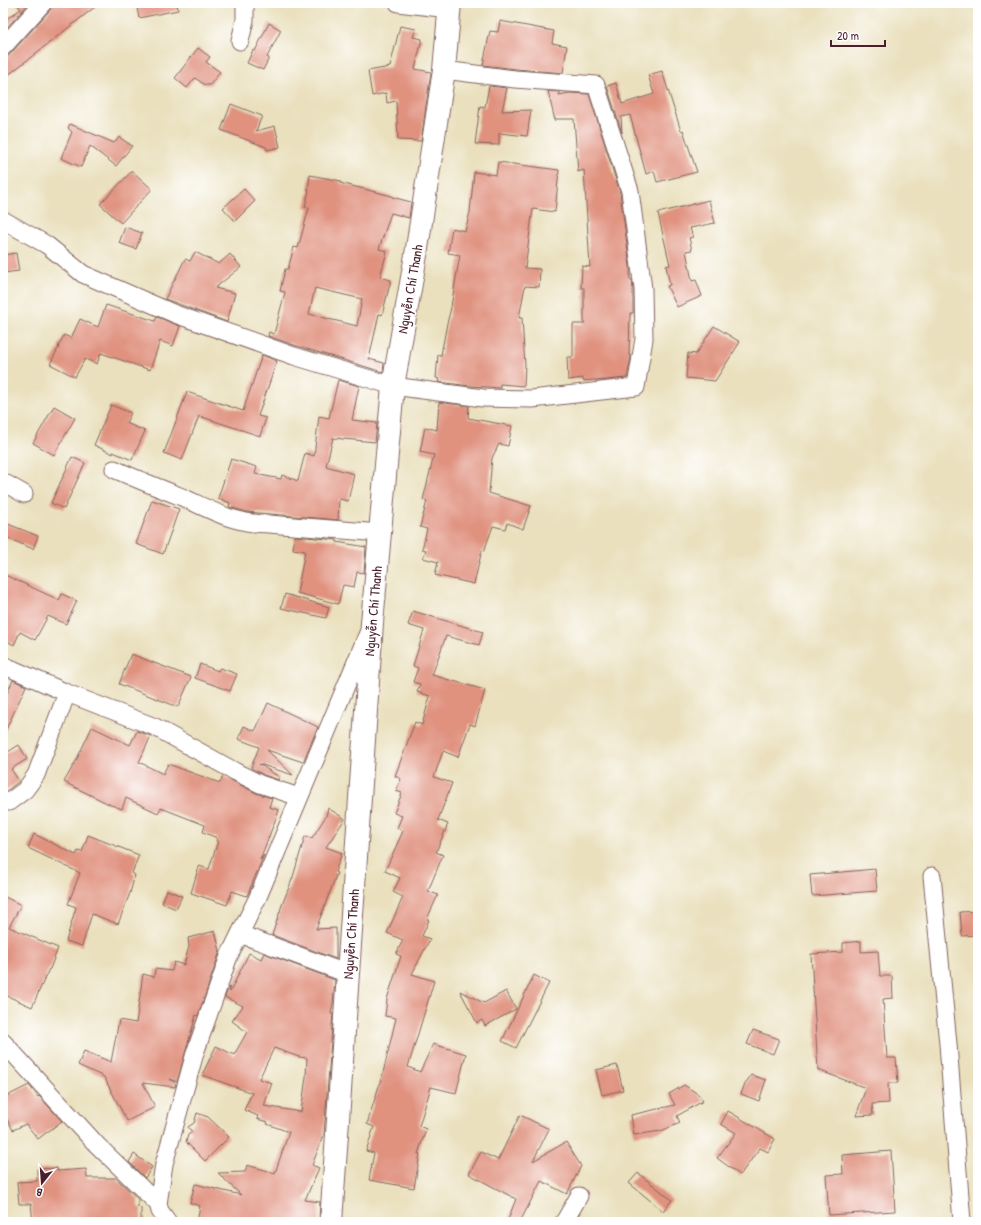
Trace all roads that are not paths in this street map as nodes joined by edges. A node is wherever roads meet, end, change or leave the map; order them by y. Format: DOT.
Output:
graph roads {
  1 [pos="43,3"];
  2 [pos="245,3"];
  3 [pos="398,3"];
  4 [pos="450,6"];
  5 [pos="240,41"];
  6 [pos="3,47"];
  7 [pos="444,70"];
  8 [pos="3,220"];
  9 [pos="393,386"];
  10 [pos="114,469"];
  11 [pos="3,482"];
  12 [pos="24,494"];
  13 [pos="380,533"];
  14 [pos="372,623"];
  15 [pos="3,664"];
  16 [pos="67,693"];
  17 [pos="299,797"];
  18 [pos="9,802"];
  19 [pos="932,876"];
  20 [pos="240,934"];
  21 [pos="348,974"];
  22 [pos="3,1042"];
  23 [pos="579,1196"];
  24 [pos="160,1215"];
  25 [pos="331,1222"];
  26 [pos="564,1222"];
  27 [pos="962,1222"];
  1 -- 6 [label="street"];
  2 -- 5 [label="street"];
  3 -- 4 [label="street"];
  4 -- 7 [label="main road, Nguyễn Chí Thanh"];
  7 -- 9 [label="main road, Nguyễn Chí Thanh"];
  7 -- 9 [label="street"];
  8 -- 9 [label="street"];
  9 -- 13 [label="main road, Nguyễn Chí Thanh"];
  10 -- 13 [label="street"];
  11 -- 12 [label="street"];
  13 -- 14 [label="main road, Nguyễn Chí Thanh"];
  14 -- 17 [label="street"];
  14 -- 21 [label="main road, Nguyễn Chí Thanh"];
  15 -- 16 [label="street"];
  16 -- 17 [label="street"];
  16 -- 18 [label="street"];
  17 -- 20 [label="street"];
  19 -- 27 [label="street"];
  20 -- 21 [label="street"];
  20 -- 24 [label="street"];
  21 -- 25 [label="main road, Nguyễn Chí Thanh"];
  22 -- 24 [label="street"];
  23 -- 26 [label="street"];
}
